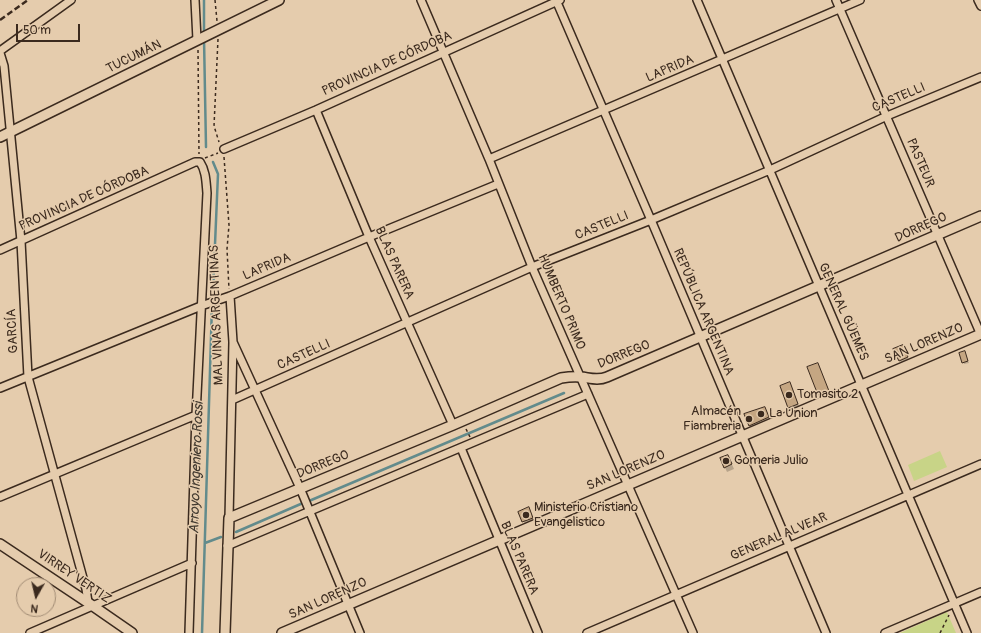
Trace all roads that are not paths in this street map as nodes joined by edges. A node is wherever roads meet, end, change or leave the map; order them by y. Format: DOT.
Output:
graph roads {
  1 [pos="72,0"];
  2 [pos="195,0"];
  3 [pos="279,0"];
  4 [pos="420,0"];
  5 [pos="558,0"];
  6 [pos="697,0"];
  7 [pos="836,0"];
  8 [pos="860,0"];
  9 [pos="978,0"];
  10 [pos="981,6"];
  11 [pos="840,8"];
  12 [pos="199,40"];
  13 [pos="0,52"];
  14 [pos="443,52"];
  15 [pos="722,59"];
  16 [pos="981,77"];
  17 [pos="316,110"];
  18 [pos="604,111"];
  19 [pos="887,116"];
  20 [pos="11,131"];
  21 [pos="0,137"];
  22 [pos="221,151"];
  23 [pos="489,159"];
  24 [pos="200,162"];
  25 [pos="770,170"];
  26 [pos="498,184"];
  27 [pos="981,216"];
  28 [pos="651,220"];
  29 [pos="937,235"];
  30 [pos="369,236"];
  31 [pos="21,240"];
  32 [pos="0,250"];
  33 [pos="532,267"];
  34 [pos="818,287"];
  35 [pos="227,298"];
  36 [pos="201,306"];
  37 [pos="407,323"];
  38 [pos="981,335"];
  39 [pos="700,337"];
  40 [pos="233,342"];
  41 [pos="28,377"];
  42 [pos="580,377"];
  43 [pos="862,385"];
  44 [pos="0,388"];
  45 [pos="255,390"];
  46 [pos="588,394"];
  47 [pos="232,400"];
  48 [pos="196,415"];
  49 [pos="453,425"];
  50 [pos="742,436"];
  51 [pos="461,448"];
  52 [pos="981,464"];
  53 [pos="54,474"];
  54 [pos="628,485"];
  55 [pos="300,488"];
  56 [pos="908,495"];
  57 [pos="0,497"];
  58 [pos="309,512"];
  59 [pos="229,518"];
  60 [pos="498,540"];
  61 [pos="0,544"];
  62 [pos="227,546"];
  63 [pos="789,546"];
  64 [pos="192,563"];
  65 [pos="981,592"];
  66 [pos="677,594"];
  67 [pos="91,604"];
  68 [pos="348,604"];
  69 [pos="954,604"];
  70 [pos="30,633"];
  71 [pos="132,633"];
  72 [pos="189,633"];
  73 [pos="225,633"];
  74 [pos="282,633"];
  75 [pos="360,633"];
  76 [pos="538,633"];
  77 [pos="587,633"];
  78 [pos="693,633"];
  79 [pos="826,633"];
  80 [pos="885,633"];
  81 [pos="967,633"];
  1 -- 13 [label="street"];
  2 -- 12 [label="street"];
  3 -- 12 [label="street, TUCUMÁN"];
  4 -- 14 [label="street, HUMBERTO PRIMO"];
  5 -- 14 [label="street, PROVINCIA DE CÓRDOBA"];
  5 -- 18 [label="street, REPÚBLICA ARGENTINA"];
  6 -- 15 [label="street, GENERAL GÜEMES"];
  7 -- 11 [label="street, PASTEUR"];
  8 -- 11 [label="street, LAPRIDA"];
  9 -- 10 [label="street"];
  11 -- 15 [label="street, LAPRIDA"];
  11 -- 19 [label="street, PASTEUR"];
  12 -- 20 [label="street, TUCUMÁN"];
  13 -- 20 [label="street, GARCÍA"];
  14 -- 17 [label="street, PROVINCIA DE CÓRDOBA"];
  14 -- 23 [label="street, HUMBERTO PRIMO"];
  15 -- 18 [label="street, LAPRIDA"];
  15 -- 25 [label="street, GENERAL GÜEMES"];
  16 -- 19 [label="street, CASTELLI"];
  17 -- 22 [label="street, PROVINCIA DE CÓRDOBA"];
  17 -- 30 [label="street, BLAS PARERA"];
  18 -- 23 [label="street, LAPRIDA"];
  18 -- 28 [label="street, REPÚBLICA ARGENTINA"];
  19 -- 25 [label="street, CASTELLI"];
  19 -- 29 [label="street, PASTEUR"];
  20 -- 21 [label="street, TUCUMÁN"];
  20 -- 31 [label="street, GARCÍA"];
  23 -- 26 [label="street, HUMBERTO PRIMO"];
  24 -- 31 [label="street, PROVINCIA DE CÓRDOBA"];
  24 -- 36 [label="street, MALVINAS ARGENTINAS"];
  25 -- 28 [label="street, CASTELLI"];
  25 -- 34 [label="street, GENERAL GÜEMES"];
  26 -- 30 [label="street, LAPRIDA"];
  26 -- 33 [label="street, HUMBERTO PRIMO"];
  27 -- 29 [label="street, DORREGO"];
  28 -- 33 [label="street, CASTELLI"];
  28 -- 39 [label="street, REPÚBLICA ARGENTINA"];
  29 -- 34 [label="street, DORREGO"];
  29 -- 38 [label="street, PASTEUR"];
  30 -- 35 [label="street, LAPRIDA"];
  30 -- 37 [label="street, BLAS PARERA"];
  31 -- 32 [label="street, PROVINCIA DE CÓRDOBA"];
  31 -- 41 [label="street, GARCÍA"];
  33 -- 37 [label="street, CASTELLI"];
  33 -- 42 [label="street, HUMBERTO PRIMO"];
  34 -- 39 [label="street, DORREGO"];
  34 -- 43 [label="street, GENERAL GÜEMES"];
  35 -- 36 [label="street, LAPRIDA"];
  35 -- 40 [label="street, MALVINAS ARGENTINAS"];
  36 -- 41 [label="street, LAPRIDA"];
  36 -- 48 [label="street, MALVINAS ARGENTINAS"];
  37 -- 45 [label="street, CASTELLI"];
  37 -- 49 [label="street, BLAS PARERA"];
  38 -- 43 [label="street, SAN LORENZO"];
  39 -- 42 [label="street, DORREGO"];
  39 -- 50 [label="street, REPÚBLICA ARGENTINA"];
  40 -- 45 [label="street"];
  40 -- 47 [label="street, MALVINAS ARGENTINAS"];
  41 -- 44 [label="street, LAPRIDA"];
  41 -- 53 [label="street, GARCÍA"];
  42 -- 46 [label="street, HUMBERTO PRIMO"];
  42 -- 49 [label="street, DORREGO"];
  43 -- 50 [label="street, SAN LORENZO"];
  43 -- 56 [label="street, GENERAL GÜEMES"];
  45 -- 47 [label="street, CASTELLI"];
  45 -- 55 [label="street"];
  46 -- 51 [label="street"];
  46 -- 54 [label="street, HUMBERTO PRIMO"];
  47 -- 59 [label="street, MALVINAS ARGENTINAS"];
  48 -- 53 [label="street"];
  48 -- 64 [label="street, MALVINAS ARGENTINAS"];
  49 -- 55 [label="street, DORREGO"];
  50 -- 54 [label="street, SAN LORENZO"];
  50 -- 63 [label="street, REPÚBLICA ARGENTINA"];
  51 -- 58 [label="street"];
  51 -- 60 [label="street, BLAS PARERA"];
  52 -- 56 [label="street, GENERAL ALVEAR"];
  53 -- 57 [label="street"];
  53 -- 67 [label="street, GARCÍA"];
  54 -- 60 [label="street, SAN LORENZO"];
  54 -- 66 [label="street, HUMBERTO PRIMO"];
  55 -- 58 [label="street"];
  55 -- 59 [label="street, DORREGO"];
  56 -- 63 [label="street, GENERAL ALVEAR"];
  56 -- 69 [label="street, GENERAL GÜEMES"];
  58 -- 62 [label="street"];
  58 -- 68 [label="street"];
  59 -- 62 [label="street, MALVINAS ARGENTINAS"];
  60 -- 68 [label="street, SAN LORENZO"];
  60 -- 76 [label="street, BLAS PARERA"];
  61 -- 67 [label="street, VIRREY VERTIZ"];
  62 -- 73 [label="street, MALVINAS ARGENTINAS"];
  63 -- 66 [label="street, GENERAL ALVEAR"];
  63 -- 79 [label="street, REPÚBLICA ARGENTINA"];
  64 -- 67 [label="street"];
  64 -- 72 [label="street, MALVINAS ARGENTINAS"];
  65 -- 69 [label="street"];
  66 -- 77 [label="street, GENERAL ALVEAR"];
  66 -- 78 [label="street, HUMBERTO PRIMO"];
  67 -- 70 [label="street"];
  67 -- 71 [label="street, VIRREY VERTIZ"];
  68 -- 74 [label="street, SAN LORENZO"];
  68 -- 75 [label="street"];
  69 -- 80 [label="street"];
  69 -- 81 [label="street, GENERAL GÜEMES"];
}
